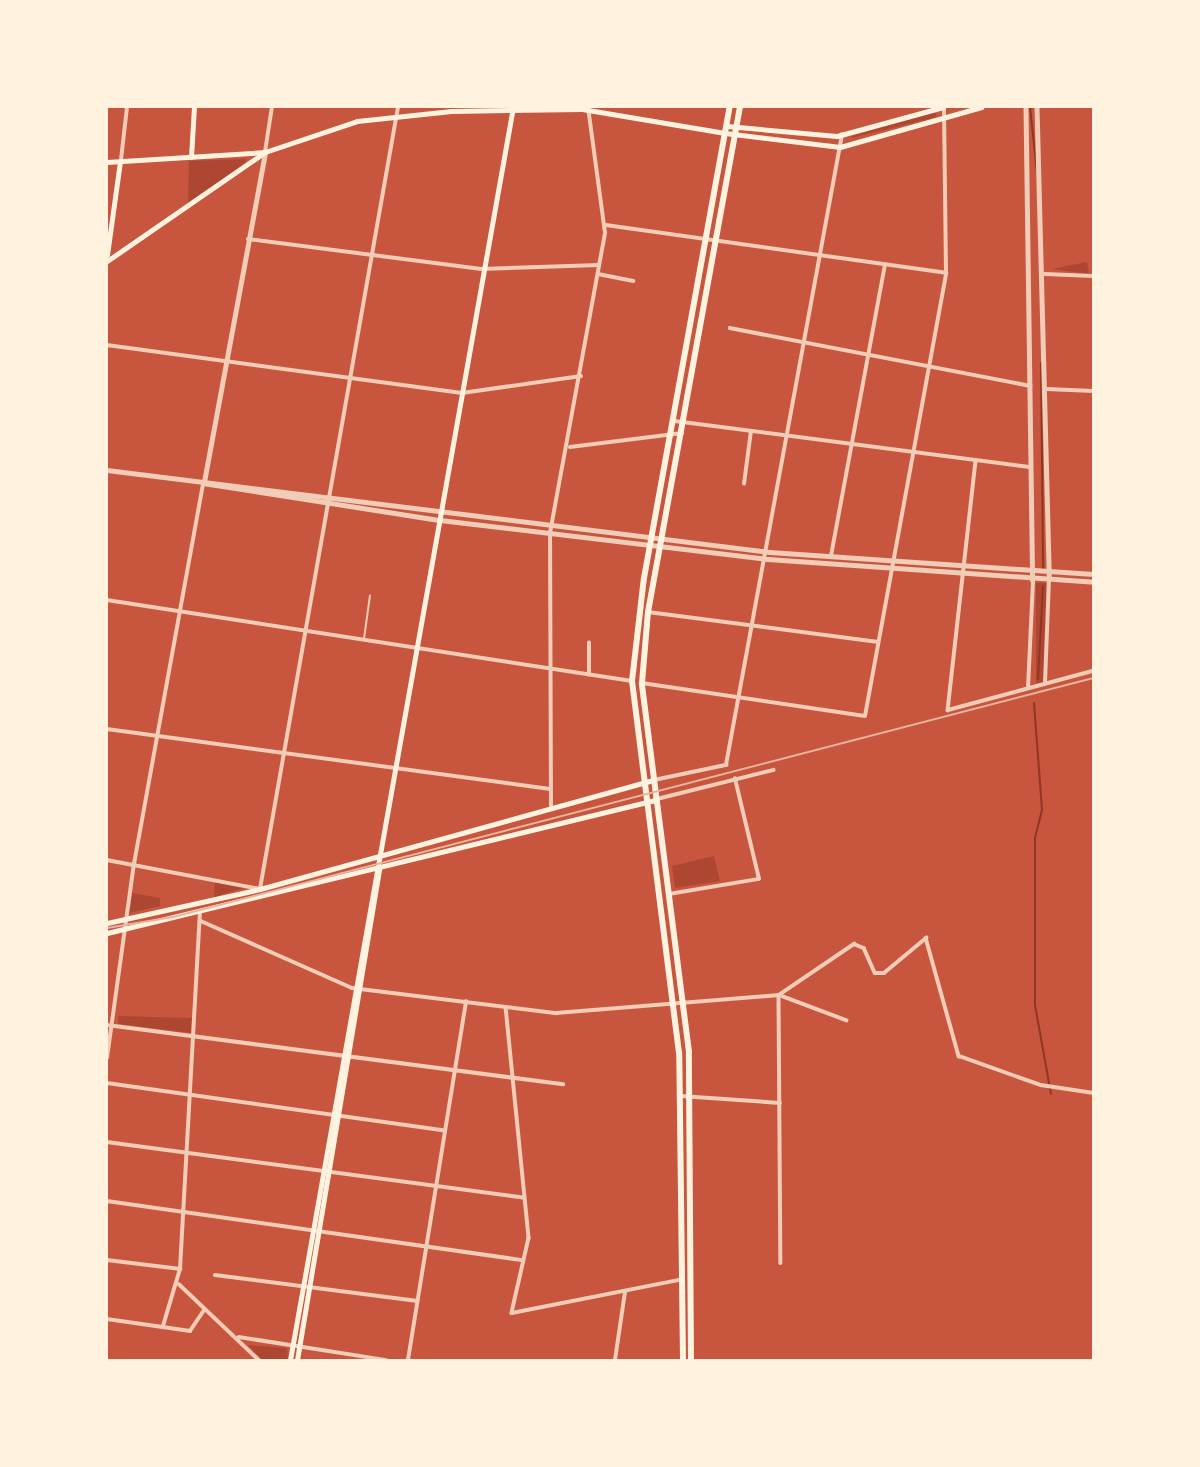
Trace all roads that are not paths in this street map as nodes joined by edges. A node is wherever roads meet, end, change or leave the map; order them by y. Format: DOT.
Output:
graph roads {
  1 [pos="127,107"];
  2 [pos="194,107"];
  3 [pos="271,107"];
  4 [pos="398,107"];
  5 [pos="730,107"];
  6 [pos="740,107"];
  7 [pos="943,107"];
  8 [pos="981,107"];
  9 [pos="1026,107"];
  10 [pos="1037,107"];
  11 [pos="512,108"];
  12 [pos="588,108"];
  13 [pos="396,116"];
  14 [pos="945,119"];
  15 [pos="724,130"];
  16 [pos="736,131"];
  17 [pos="842,135"];
  18 [pos="844,146"];
  19 [pos="265,152"];
  20 [pos="191,157"];
  21 [pos="121,161"];
  22 [pos="107,162"];
  23 [pos="606,225"];
  24 [pos="248,239"];
  25 [pos="707,239"];
  26 [pos="716,240"];
  27 [pos="107,254"];
  28 [pos="373,257"];
  29 [pos="824,257"];
  30 [pos="107,261"];
  31 [pos="599,265"];
  32 [pos="885,265"];
  33 [pos="481,269"];
  34 [pos="946,273"];
  35 [pos="598,274"];
  36 [pos="1045,274"];
  37 [pos="1093,276"];
  38 [pos="633,281"];
  39 [pos="730,328"];
  40 [pos="808,343"];
  41 [pos="107,345"];
  42 [pos="868,355"];
  43 [pos="226,361"];
  44 [pos="930,366"];
  45 [pos="581,376"];
  46 [pos="353,377"];
  47 [pos="1032,386"];
  48 [pos="1047,389"];
  49 [pos="1093,391"];
  50 [pos="462,393"];
  51 [pos="675,421"];
  52 [pos="684,422"];
  53 [pos="751,430"];
  54 [pos="674,432"];
  55 [pos="682,433"];
  56 [pos="791,436"];
  57 [pos="852,444"];
  58 [pos="570,447"];
  59 [pos="914,452"];
  60 [pos="976,461"];
  61 [pos="1029,467"];
  62 [pos="107,470"];
  63 [pos="203,483"];
  64 [pos="744,484"];
  65 [pos="333,497"];
  66 [pos="331,505"];
  67 [pos="440,512"];
  68 [pos="440,520"];
  69 [pos="552,524"];
  70 [pos="550,533"];
  71 [pos="661,538"];
  72 [pos="651,541"];
  73 [pos="659,546"];
  74 [pos="770,552"];
  75 [pos="831,557"];
  76 [pos="768,559"];
  77 [pos="893,561"];
  78 [pos="830,565"];
  79 [pos="964,568"];
  80 [pos="892,569"];
  81 [pos="1034,572"];
  82 [pos="1048,572"];
  83 [pos="1093,574"];
  84 [pos="962,575"];
  85 [pos="1049,579"];
  86 [pos="1033,580"];
  87 [pos="1093,582"];
  88 [pos="370,595"];
  89 [pos="107,600"];
  90 [pos="179,611"];
  91 [pos="648,612"];
  92 [pos="755,628"];
  93 [pos="306,632"];
  94 [pos="364,640"];
  95 [pos="589,643"];
  96 [pos="879,643"];
  97 [pos="415,648"];
  98 [pos="551,669"];
  99 [pos="1093,671"];
  100 [pos="589,674"];
  101 [pos="632,681"];
  102 [pos="642,683"];
  103 [pos="1045,683"];
  104 [pos="1028,688"];
  105 [pos="740,697"];
  106 [pos="107,729"];
  107 [pos="156,736"];
  108 [pos="284,754"];
  109 [pos="394,768"];
  110 [pos="773,770"];
  111 [pos="735,779"];
  112 [pos="652,780"];
  113 [pos="643,782"];
  114 [pos="550,789"];
  115 [pos="655,800"];
  116 [pos="646,801"];
  117 [pos="551,811"];
  118 [pos="378,855"];
  119 [pos="107,860"];
  120 [pos="134,864"];
  121 [pos="379,866"];
  122 [pos="372,871"];
  123 [pos="260,889"];
  124 [pos="669,894"];
  125 [pos="200,918"];
  126 [pos="125,922"];
  127 [pos="107,923"];
  128 [pos="124,931"];
  129 [pos="107,933"];
  130 [pos="352,988"];
  131 [pos="360,989"];
  132 [pos="779,995"];
  133 [pos="466,1002"];
  134 [pos="682,1002"];
  135 [pos="673,1004"];
  136 [pos="506,1007"];
  137 [pos="846,1020"];
  138 [pos="109,1025"];
  139 [pos="192,1037"];
  140 [pos="341,1055"];
  141 [pos="349,1056"];
  142 [pos="107,1058"];
  143 [pos="454,1070"];
  144 [pos="513,1078"];
  145 [pos="107,1083"];
  146 [pos="563,1084"];
  147 [pos="1093,1093"];
  148 [pos="189,1094"];
  149 [pos="681,1096"];
  150 [pos="690,1097"];
  151 [pos="780,1103"];
  152 [pos="331,1114"];
  153 [pos="338,1115"];
  154 [pos="443,1130"];
  155 [pos="107,1142"];
  156 [pos="185,1152"];
  157 [pos="325,1171"];
  158 [pos="435,1187"];
  159 [pos="524,1198"];
  160 [pos="107,1201"];
  161 [pos="184,1211"];
  162 [pos="315,1230"];
  163 [pos="426,1244"];
  164 [pos="522,1259"];
  165 [pos="107,1260"];
  166 [pos="781,1263"];
  167 [pos="180,1269"];
  168 [pos="215,1275"];
  169 [pos="683,1279"];
  170 [pos="692,1279"];
  171 [pos="179,1284"];
  172 [pos="306,1287"];
  173 [pos="625,1292"];
  174 [pos="417,1301"];
  175 [pos="205,1309"];
  176 [pos="107,1319"];
  177 [pos="163,1326"];
  178 [pos="239,1337"];
  179 [pos="292,1345"];
  180 [pos="300,1346"];
  181 [pos="259,1360"];
  182 [pos="290,1360"];
  183 [pos="297,1360"];
  184 [pos="386,1360"];
  185 [pos="408,1360"];
  186 [pos="615,1360"];
  187 [pos="682,1360"];
  188 [pos="691,1360"];
  1 -- 21 [label="street"];
  2 -- 20 [label="main road"];
  3 -- 19 [label="street"];
  4 -- 13 [label="street"];
  5 -- 15 [label="highway"];
  6 -- 16 [label="highway"];
  7 -- 14 [label="street"];
  7 -- 17 [label="main road"];
  8 -- 14 [label="main road"];
  9 -- 47 [label="street"];
  10 -- 36 [label="street"];
  11 -- 12 [label="main road"];
  11 -- 13 [label="main road"];
  11 -- 33 [label="main road"];
  12 -- 15 [label="main road"];
  12 -- 23 [label="street"];
  13 -- 19 [label="main road"];
  13 -- 28 [label="street"];
  14 -- 18 [label="main road"];
  14 -- 34 [label="street"];
  15 -- 16 [label="main road"];
  15 -- 25 [label="highway"];
  16 -- 17 [label="main road"];
  16 -- 18 [label="main road"];
  16 -- 26 [label="highway"];
  17 -- 18 [label="street"];
  18 -- 29 [label="street"];
  19 -- 20 [label="main road"];
  19 -- 24 [label="street"];
  19 -- 30 [label="main road"];
  20 -- 21 [label="main road"];
  21 -- 22 [label="main road"];
  21 -- 27 [label="main road"];
  23 -- 25 [label="street"];
  23 -- 31 [label="street"];
  24 -- 28 [label="street"];
  24 -- 43 [label="street"];
  25 -- 26 [label="street"];
  25 -- 51 [label="highway"];
  26 -- 29 [label="street"];
  26 -- 52 [label="highway"];
  28 -- 33 [label="street"];
  28 -- 46 [label="street"];
  29 -- 32 [label="street"];
  29 -- 40 [label="street"];
  31 -- 33 [label="street"];
  31 -- 35 [label="street"];
  32 -- 34 [label="street"];
  32 -- 42 [label="street"];
  33 -- 50 [label="main road"];
  34 -- 44 [label="street"];
  35 -- 38 [label="street"];
  35 -- 45 [label="street"];
  36 -- 37 [label="street"];
  36 -- 48 [label="street"];
  39 -- 40 [label="street"];
  40 -- 42 [label="street"];
  40 -- 56 [label="street"];
  41 -- 43 [label="street"];
  42 -- 44 [label="street"];
  42 -- 57 [label="street"];
  43 -- 46 [label="street"];
  43 -- 63 [label="street"];
  44 -- 47 [label="street"];
  44 -- 59 [label="street"];
  45 -- 50 [label="street"];
  45 -- 58 [label="street"];
  46 -- 50 [label="street"];
  46 -- 65 [label="street"];
  47 -- 61 [label="street"];
  48 -- 49 [label="street"];
  48 -- 82 [label="street"];
  50 -- 67 [label="main road"];
  51 -- 52 [label="street"];
  51 -- 54 [label="highway"];
  52 -- 53 [label="street"];
  52 -- 55 [label="highway"];
  53 -- 56 [label="street"];
  53 -- 64 [label="street"];
  54 -- 55 [label="street"];
  54 -- 58 [label="street"];
  54 -- 72 [label="highway"];
  55 -- 71 [label="highway"];
  56 -- 57 [label="street"];
  56 -- 74 [label="street"];
  57 -- 59 [label="street"];
  57 -- 75 [label="street"];
  58 -- 69 [label="street"];
  59 -- 60 [label="street"];
  59 -- 77 [label="street"];
  60 -- 61 [label="street"];
  60 -- 79 [label="street"];
  61 -- 81 [label="street"];
  62 -- 63 [label="street"];
  63 -- 65 [label="street"];
  63 -- 66 [label="street"];
  63 -- 90 [label="street"];
  65 -- 66 [label="street"];
  65 -- 67 [label="street"];
  66 -- 68 [label="street"];
  66 -- 93 [label="street"];
  67 -- 68 [label="main road"];
  67 -- 69 [label="street"];
  68 -- 70 [label="street"];
  68 -- 97 [label="main road"];
  69 -- 70 [label="street"];
  69 -- 72 [label="street"];
  70 -- 72 [label="street"];
  70 -- 98 [label="street"];
  71 -- 72 [label="street"];
  71 -- 73 [label="highway"];
  71 -- 74 [label="street"];
  72 -- 73 [label="street"];
  72 -- 101 [label="highway"];
  73 -- 76 [label="street"];
  73 -- 91 [label="highway"];
  74 -- 75 [label="street"];
  74 -- 76 [label="street"];
  75 -- 77 [label="street"];
  75 -- 78 [label="street"];
  76 -- 78 [label="street"];
  76 -- 92 [label="street"];
  77 -- 79 [label="street"];
  77 -- 80 [label="street"];
  78 -- 80 [label="street"];
  79 -- 81 [label="street"];
  79 -- 84 [label="street"];
  80 -- 84 [label="street"];
  80 -- 96 [label="street"];
  81 -- 82 [label="street"];
  81 -- 86 [label="street"];
  82 -- 83 [label="street"];
  82 -- 85 [label="street"];
  84 -- 86 [label="street"];
  84 -- 104 [label="street"];
  85 -- 86 [label="street"];
  85 -- 87 [label="street"];
  85 -- 103 [label="street"];
  86 -- 104 [label="street"];
  88 -- 94 [label="lane"];
  89 -- 90 [label="street"];
  90 -- 93 [label="street"];
  90 -- 107 [label="street"];
  91 -- 92 [label="street"];
  91 -- 102 [label="highway"];
  92 -- 96 [label="street"];
  92 -- 105 [label="street"];
  93 -- 94 [label="street"];
  93 -- 108 [label="street"];
  94 -- 97 [label="street"];
  95 -- 100 [label="street"];
  96 -- 105 [label="street"];
  97 -- 98 [label="street"];
  97 -- 109 [label="main road"];
  98 -- 100 [label="street"];
  98 -- 114 [label="street"];
  99 -- 103 [label="street"];
  100 -- 101 [label="street"];
  101 -- 102 [label="street"];
  101 -- 113 [label="highway"];
  102 -- 105 [label="street"];
  102 -- 112 [label="highway"];
  103 -- 104 [label="street"];
  105 -- 112 [label="street"];
  106 -- 107 [label="street"];
  107 -- 108 [label="street"];
  107 -- 120 [label="street"];
  108 -- 109 [label="street"];
  108 -- 123 [label="street"];
  109 -- 114 [label="street"];
  109 -- 118 [label="main road"];
  110 -- 111 [label="street"];
  111 -- 115 [label="street"];
  111 -- 124 [label="street"];
  112 -- 113 [label="main road"];
  112 -- 115 [label="highway"];
  113 -- 116 [label="highway"];
  113 -- 117 [label="main road"];
  114 -- 117 [label="street"];
  115 -- 116 [label="main road"];
  115 -- 124 [label="highway"];
  116 -- 121 [label="main road"];
  116 -- 135 [label="highway"];
  117 -- 118 [label="main road"];
  118 -- 121 [label="main road"];
  118 -- 122 [label="main road"];
  118 -- 123 [label="main road"];
  119 -- 120 [label="street"];
  120 -- 123 [label="street"];
  120 -- 126 [label="street"];
  121 -- 122 [label="main road"];
  121 -- 131 [label="main road"];
  122 -- 125 [label="main road"];
  122 -- 130 [label="main road"];
  123 -- 126 [label="main road"];
  124 -- 134 [label="highway"];
  125 -- 128 [label="main road"];
  125 -- 130 [label="street"];
  125 -- 139 [label="street"];
  126 -- 127 [label="main road"];
  126 -- 128 [label="street"];
  128 -- 129 [label="main road"];
  128 -- 138 [label="street"];
  130 -- 131 [label="street"];
  130 -- 140 [label="main road"];
  131 -- 133 [label="street"];
  131 -- 141 [label="main road"];
  132 -- 134 [label="street"];
  132 -- 137 [label="street"];
  132 -- 147 [label="street"];
  132 -- 151 [label="street"];
  133 -- 136 [label="street"];
  133 -- 143 [label="street"];
  134 -- 135 [label="street"];
  134 -- 150 [label="highway"];
  135 -- 136 [label="street"];
  135 -- 149 [label="highway"];
  136 -- 144 [label="street"];
  138 -- 139 [label="street"];
  138 -- 142 [label="street"];
  139 -- 140 [label="street"];
  139 -- 148 [label="street"];
  140 -- 141 [label="street"];
  140 -- 152 [label="main road"];
  141 -- 143 [label="street"];
  141 -- 153 [label="main road"];
  143 -- 144 [label="street"];
  143 -- 154 [label="street"];
  144 -- 146 [label="street"];
  144 -- 159 [label="street"];
  145 -- 148 [label="street"];
  148 -- 152 [label="street"];
  148 -- 156 [label="street"];
  149 -- 150 [label="street"];
  149 -- 169 [label="highway"];
  150 -- 151 [label="street"];
  150 -- 170 [label="highway"];
  151 -- 166 [label="street"];
  152 -- 153 [label="street"];
  152 -- 157 [label="main road"];
  153 -- 154 [label="street"];
  153 -- 157 [label="main road"];
  154 -- 158 [label="street"];
  155 -- 156 [label="street"];
  156 -- 157 [label="street"];
  156 -- 161 [label="street"];
  157 -- 158 [label="street"];
  157 -- 162 [label="main road"];
  158 -- 159 [label="street"];
  158 -- 163 [label="street"];
  159 -- 164 [label="street"];
  160 -- 161 [label="street"];
  161 -- 162 [label="street"];
  161 -- 167 [label="street"];
  162 -- 163 [label="street"];
  162 -- 172 [label="main road"];
  163 -- 164 [label="street"];
  163 -- 174 [label="street"];
  164 -- 173 [label="street"];
  165 -- 167 [label="street"];
  167 -- 171 [label="street"];
  168 -- 172 [label="street"];
  169 -- 170 [label="street"];
  169 -- 173 [label="street"];
  169 -- 187 [label="highway"];
  170 -- 188 [label="highway"];
  171 -- 175 [label="street"];
  171 -- 177 [label="street"];
  172 -- 174 [label="street"];
  172 -- 179 [label="main road"];
  172 -- 180 [label="main road"];
  173 -- 186 [label="street"];
  174 -- 185 [label="street"];
  175 -- 177 [label="street"];
  175 -- 178 [label="street"];
  176 -- 177 [label="street"];
  178 -- 179 [label="street"];
  178 -- 181 [label="street"];
  179 -- 180 [label="street"];
  179 -- 182 [label="main road"];
  180 -- 183 [label="main road"];
  180 -- 184 [label="street"];
}
